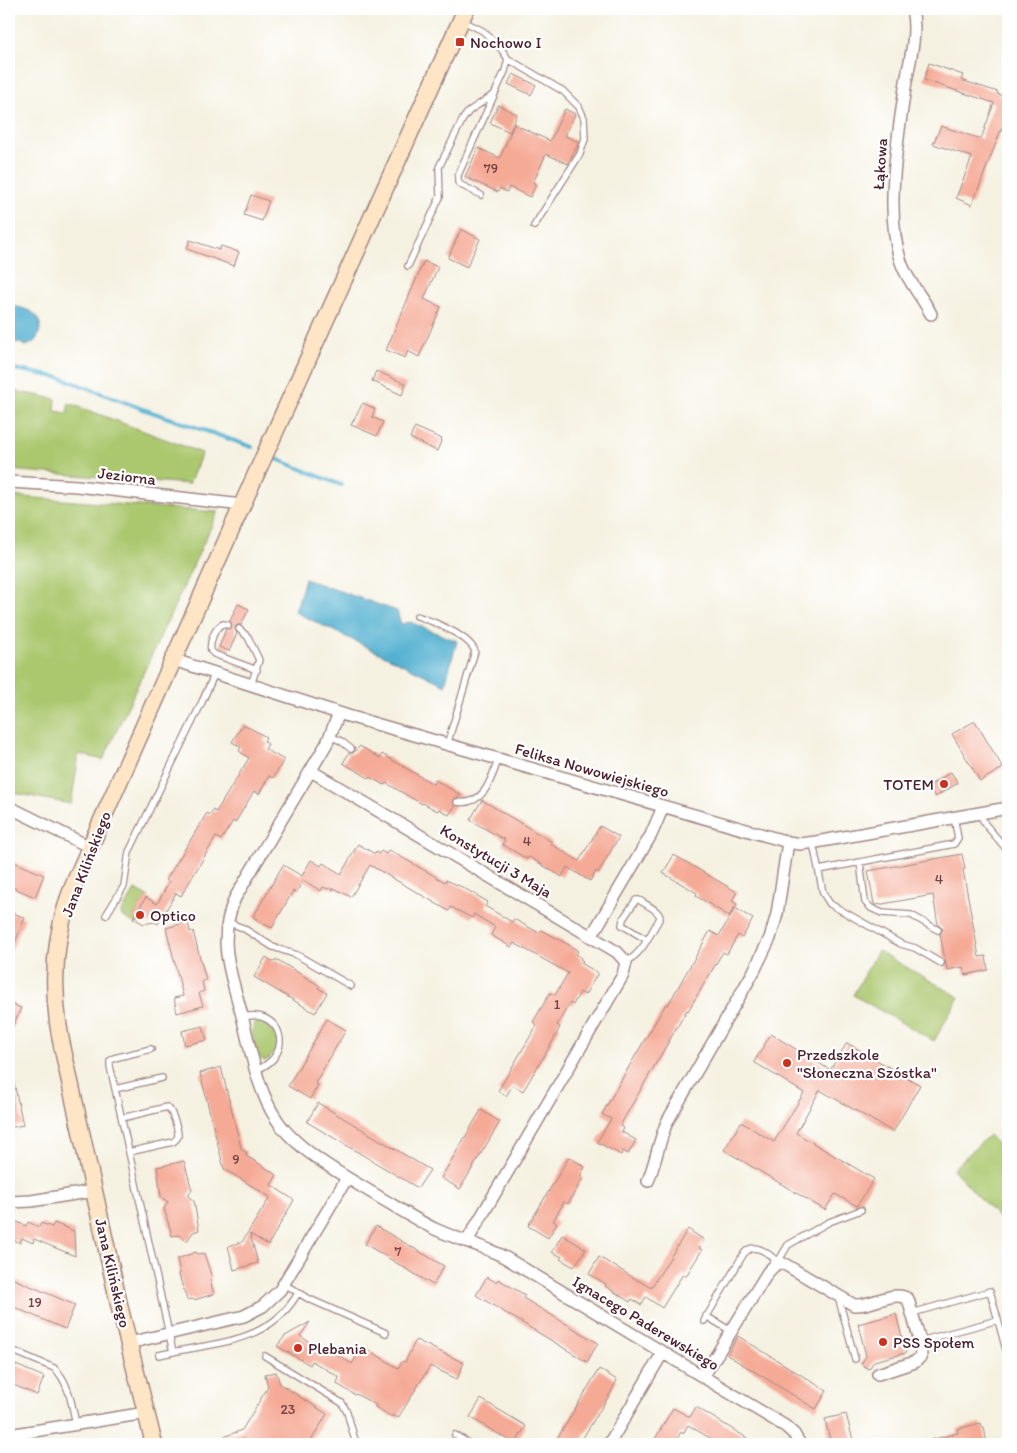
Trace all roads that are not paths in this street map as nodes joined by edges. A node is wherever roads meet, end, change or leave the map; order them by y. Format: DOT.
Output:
graph roads {
  1 [pos="912,9"];
  2 [pos="463,15"];
  3 [pos="508,59"];
  4 [pos="494,96"];
  5 [pos="481,195"];
  6 [pos="534,226"];
  7 [pos="408,266"];
  8 [pos="931,314"];
  9 [pos="9,482"];
  10 [pos="242,504"];
  11 [pos="416,616"];
  12 [pos="228,625"];
  13 [pos="239,629"];
  14 [pos="174,660"];
  15 [pos="256,670"];
  16 [pos="215,673"];
  17 [pos="251,685"];
  18 [pos="339,713"];
  19 [pos="330,736"];
  20 [pos="447,745"];
  21 [pos="351,749"];
  22 [pos="498,760"];
  23 [pos="311,770"];
  24 [pos="457,802"];
  25 [pos="9,807"];
  26 [pos="664,807"];
  27 [pos="1008,808"];
  28 [pos="979,812"];
  29 [pos="954,817"];
  30 [pos="788,842"];
  31 [pos="813,843"];
  32 [pos="90,847"];
  33 [pos="1008,851"];
  34 [pos="860,862"];
  35 [pos="818,870"];
  36 [pos="106,915"];
  37 [pos="227,922"];
  38 [pos="938,930"];
  39 [pos="592,937"];
  40 [pos="647,940"];
  41 [pos="626,962"];
  42 [pos="941,963"];
  43 [pos="351,986"];
  44 [pos="243,1017"];
  45 [pos="151,1049"];
  46 [pos="256,1070"];
  47 [pos="162,1078"];
  48 [pos="115,1088"];
  49 [pos="122,1118"];
  50 [pos="129,1152"];
  51 [pos="347,1178"];
  52 [pos="648,1181"];
  53 [pos="94,1191"];
  54 [pos="9,1202"];
  55 [pos="861,1210"];
  56 [pos="468,1241"];
  57 [pos="778,1262"];
  58 [pos="284,1284"];
  59 [pos="298,1293"];
  60 [pos="838,1296"];
  61 [pos="912,1313"];
  62 [pos="998,1320"];
  63 [pos="731,1331"];
  64 [pos="170,1333"];
  65 [pos="386,1333"];
  66 [pos="920,1341"];
  67 [pos="129,1343"];
  68 [pos="9,1349"];
  69 [pos="173,1352"];
  70 [pos="663,1352"];
  71 [pos="159,1355"];
  72 [pos="265,1356"];
  73 [pos="1008,1357"];
  74 [pos="855,1359"];
  75 [pos="878,1374"];
  76 [pos="704,1377"];
  77 [pos="146,1413"];
  78 [pos="76,1424"];
  79 [pos="9,1435"];
  80 [pos="455,1435"];
  81 [pos="154,1444"];
  82 [pos="356,1444"];
  83 [pos="470,1444"];
  84 [pos="609,1444"];
  85 [pos="800,1444"];
  1 -- 8 [label="street, Łąkowa"];
  2 -- 3 [label="lane"];
  2 -- 10 [label="main road, Jana Kilińskiego"];
  3 -- 4 [label="lane"];
  3 -- 6 [label="lane"];
  4 -- 5 [label="lane"];
  4 -- 7 [label="lane"];
  9 -- 10 [label="street, Jeziorna"];
  10 -- 14 [label="main road, Jana Kilińskiego"];
  11 -- 20 [label="lane"];
  12 -- 15 [label="lane"];
  13 -- 15 [label="lane"];
  14 -- 16 [label="street, Feliksa Nowowiejskiego"];
  14 -- 32 [label="main road, Jana Kilińskiego"];
  15 -- 17 [label="lane"];
  16 -- 17 [label="street, Feliksa Nowowiejskiego"];
  16 -- 36 [label="lane"];
  17 -- 18 [label="street, Feliksa Nowowiejskiego"];
  18 -- 19 [label="street"];
  18 -- 20 [label="street, Feliksa Nowowiejskiego"];
  19 -- 21 [label="lane"];
  19 -- 23 [label="street"];
  20 -- 22 [label="street, Feliksa Nowowiejskiego"];
  22 -- 24 [label="lane"];
  22 -- 26 [label="street, Feliksa Nowowiejskiego"];
  23 -- 37 [label="street, Ignacego Paderewskiego"];
  23 -- 39 [label="street, Konstytucji 3 Maja"];
  25 -- 32 [label="street"];
  26 -- 30 [label="street, Feliksa Nowowiejskiego"];
  26 -- 39 [label="street"];
  27 -- 28 [label="street, Feliksa Nowowiejskiego"];
  28 -- 29 [label="street, Feliksa Nowowiejskiego"];
  28 -- 33 [label="lane"];
  29 -- 31 [label="street, Feliksa Nowowiejskiego"];
  29 -- 34 [label="lane"];
  30 -- 31 [label="street, Feliksa Nowowiejskiego"];
  30 -- 52 [label="street"];
  31 -- 35 [label="lane"];
  32 -- 53 [label="main road, Jana Kilińskiego"];
  34 -- 35 [label="lane"];
  34 -- 38 [label="lane"];
  35 -- 42 [label="lane"];
  37 -- 43 [label="lane"];
  37 -- 44 [label="street, Ignacego Paderewskiego"];
  39 -- 41 [label="street"];
  40 -- 40 [label="lane"];
  40 -- 41 [label="lane"];
  41 -- 56 [label="street"];
  44 -- 46 [label="street, Ignacego Paderewskiego"];
  44 -- 46 [label="lane"];
  45 -- 48 [label="lane"];
  46 -- 51 [label="street, Ignacego Paderewskiego"];
  47 -- 48 [label="lane"];
  48 -- 49 [label="lane"];
  49 -- 50 [label="lane"];
  49 -- 50 [label="lane"];
  50 -- 64 [label="lane"];
  51 -- 56 [label="street, Ignacego Paderewskiego"];
  51 -- 58 [label="street"];
  53 -- 54 [label="street"];
  53 -- 67 [label="main road, Jana Kilińskiego"];
  55 -- 57 [label="lane"];
  56 -- 70 [label="street, Ignacego Paderewskiego"];
  57 -- 60 [label="street"];
  57 -- 63 [label="street"];
  57 -- 63 [label="lane"];
  58 -- 59 [label="lane"];
  58 -- 64 [label="street"];
  59 -- 65 [label="lane"];
  59 -- 69 [label="lane"];
  60 -- 61 [label="street"];
  60 -- 74 [label="lane"];
  61 -- 62 [label="lane"];
  61 -- 66 [label="street"];
  62 -- 66 [label="lane"];
  62 -- 73 [label="lane"];
  63 -- 76 [label="street"];
  64 -- 67 [label="street"];
  64 -- 69 [label="lane"];
  66 -- 75 [label="street"];
  67 -- 77 [label="main road, Jana Kilińskiego"];
  68 -- 78 [label="lane"];
  69 -- 71 [label="lane"];
  70 -- 76 [label="street, Ignacego Paderewskiego"];
  70 -- 84 [label="street"];
  72 -- 82 [label="lane"];
  76 -- 85 [label="street, Ignacego Paderewskiego"];
  77 -- 78 [label="street"];
  77 -- 81 [label="main road, Jana Kilińskiego"];
  78 -- 79 [label="street"];
  80 -- 83 [label="lane"];
}
